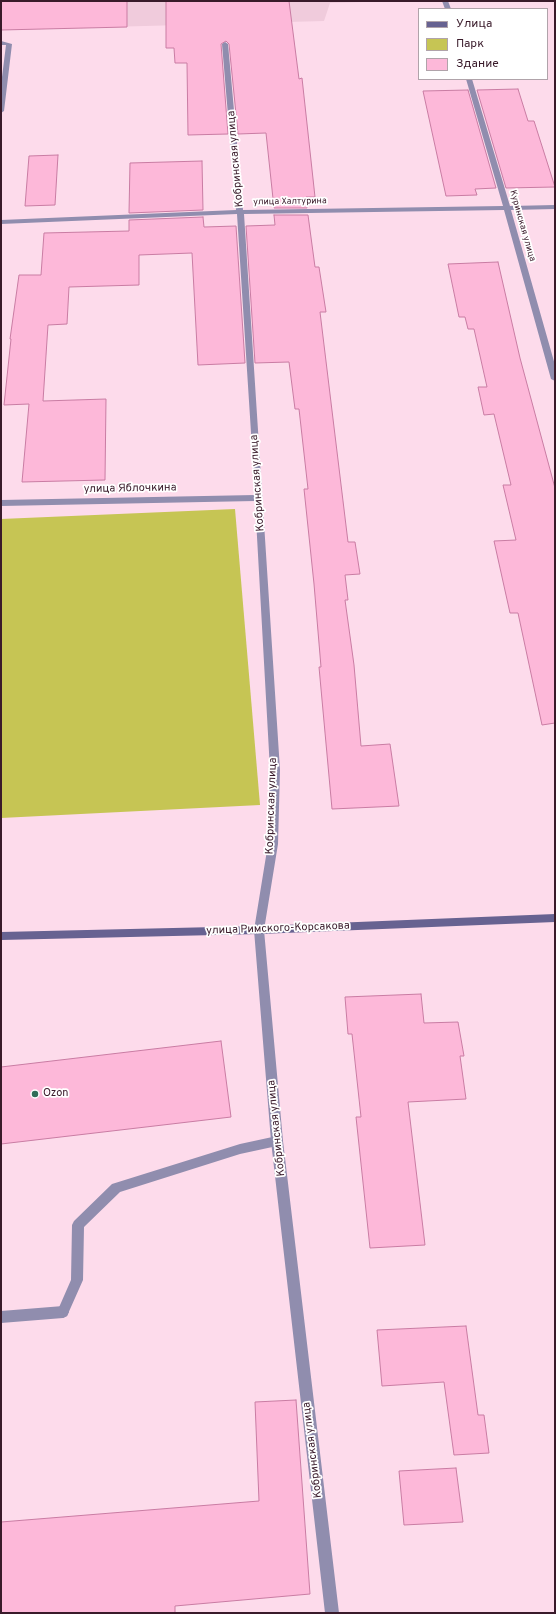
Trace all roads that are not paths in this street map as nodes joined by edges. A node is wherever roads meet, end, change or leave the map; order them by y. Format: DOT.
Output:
graph roads {
  1 [pos="1,43"];
  2 [pos="225,44"];
  3 [pos="469,80"];
  4 [pos="1,111"];
  5 [pos="555,207"];
  6 [pos="508,208"];
  7 [pos="240,212"];
  8 [pos="1,222"];
  9 [pos="555,380"];
  10 [pos="259,498"];
  11 [pos="1,503"];
  12 [pos="555,918"];
  13 [pos="259,930"];
  14 [pos="1,936"];
  15 [pos="277,1140"];
  16 [pos="1,1317"];
  17 [pos="332,1613"];
  1 -- 4 [label="street"];
  2 -- 7 [label="street, Кобринская улица"];
  3 -- 6 [label="street, Куринская улица"];
  5 -- 6 [label="street, улица Халтурина"];
  6 -- 7 [label="street, улица Халтурина"];
  6 -- 9 [label="street, Куринская улица"];
  7 -- 8 [label="street, улица Халтурина"];
  7 -- 10 [label="street, Кобринская улица"];
  10 -- 11 [label="street, улица Яблочкина"];
  10 -- 13 [label="street, Кобринская улица"];
  12 -- 13 [label="main road, улица Римского-Корсакова"];
  13 -- 14 [label="main road, улица Римского-Корсакова"];
  13 -- 15 [label="street, Кобринская улица"];
  15 -- 16 [label="street"];
  15 -- 17 [label="street, Кобринская улица"];
}
